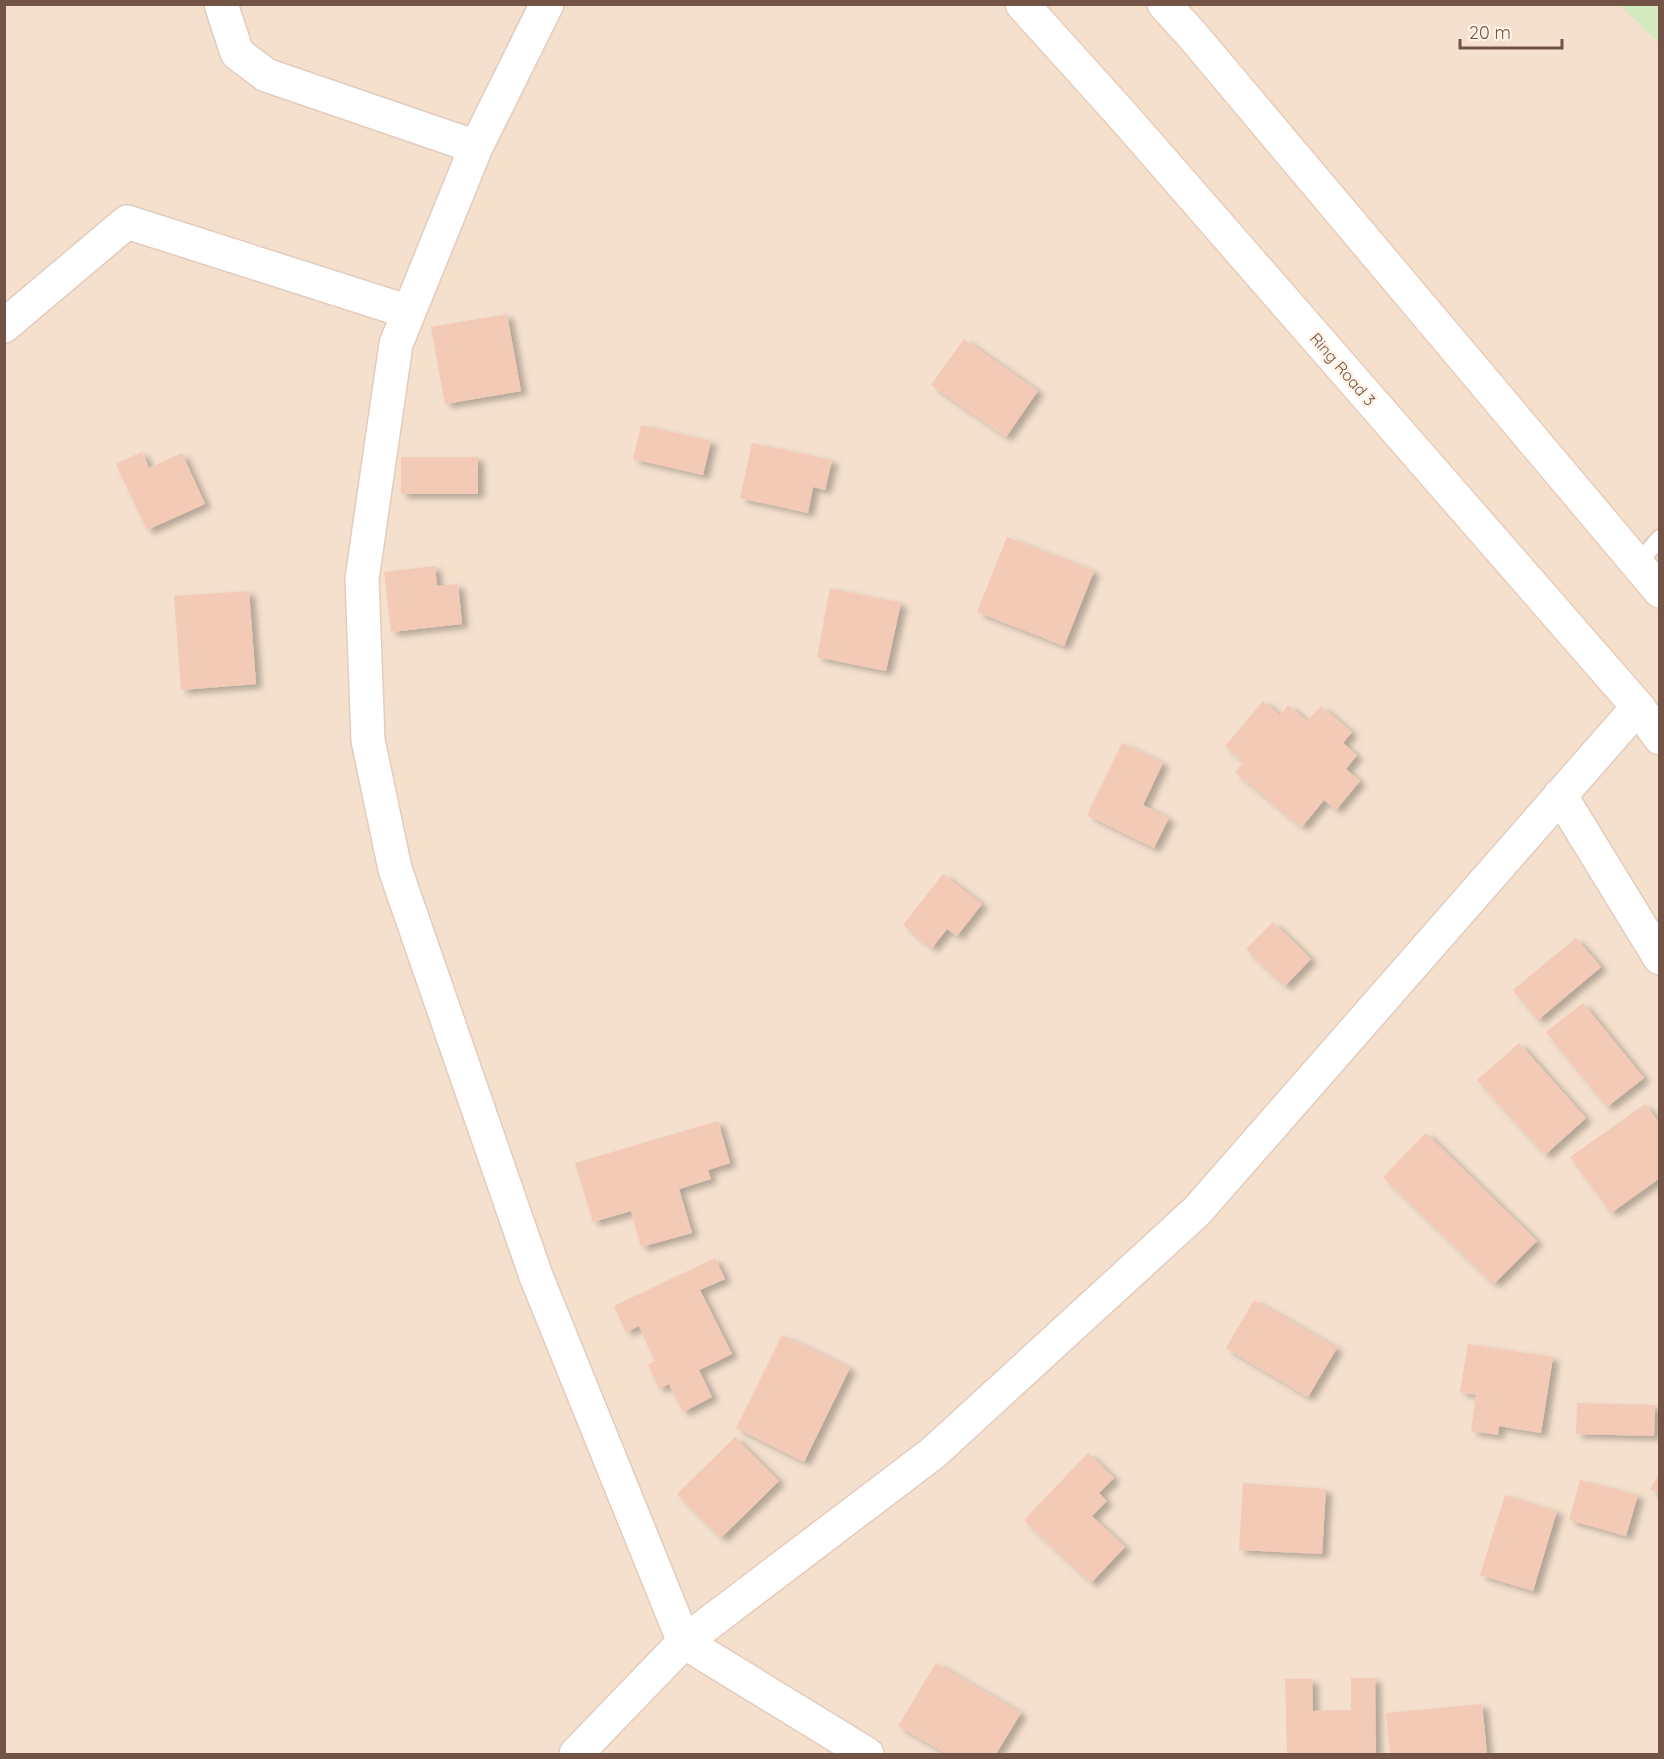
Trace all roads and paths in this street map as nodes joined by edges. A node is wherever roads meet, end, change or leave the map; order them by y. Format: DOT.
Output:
graph roads {
  1 [pos="221,4"];
  2 [pos="547,4"];
  3 [pos="1022,4"];
  4 [pos="1164,4"];
  5 [pos="476,147"];
  6 [pos="409,312"];
  7 [pos="4,326"];
  8 [pos="1659,538"];
  9 [pos="1637,564"];
  10 [pos="1659,591"];
  11 [pos="1638,707"];
  12 [pos="1659,738"];
  13 [pos="1560,795"];
  14 [pos="1659,958"];
  15 [pos="684,1642"];
  16 [pos="576,1755"];
  17 [pos="867,1755"];
  1 -- 5 [label="street"];
  2 -- 5 [label="street"];
  3 -- 11 [label="street, Ring Road 3"];
  4 -- 9 [label="street"];
  5 -- 6 [label="street"];
  6 -- 7 [label="street"];
  6 -- 15 [label="street"];
  8 -- 9 [label="lane"];
  9 -- 10 [label="street"];
  11 -- 12 [label="street, Ring Road 3"];
  11 -- 13 [label="street"];
  13 -- 14 [label="street"];
  13 -- 15 [label="street"];
  15 -- 16 [label="street"];
  15 -- 17 [label="street"];
}
